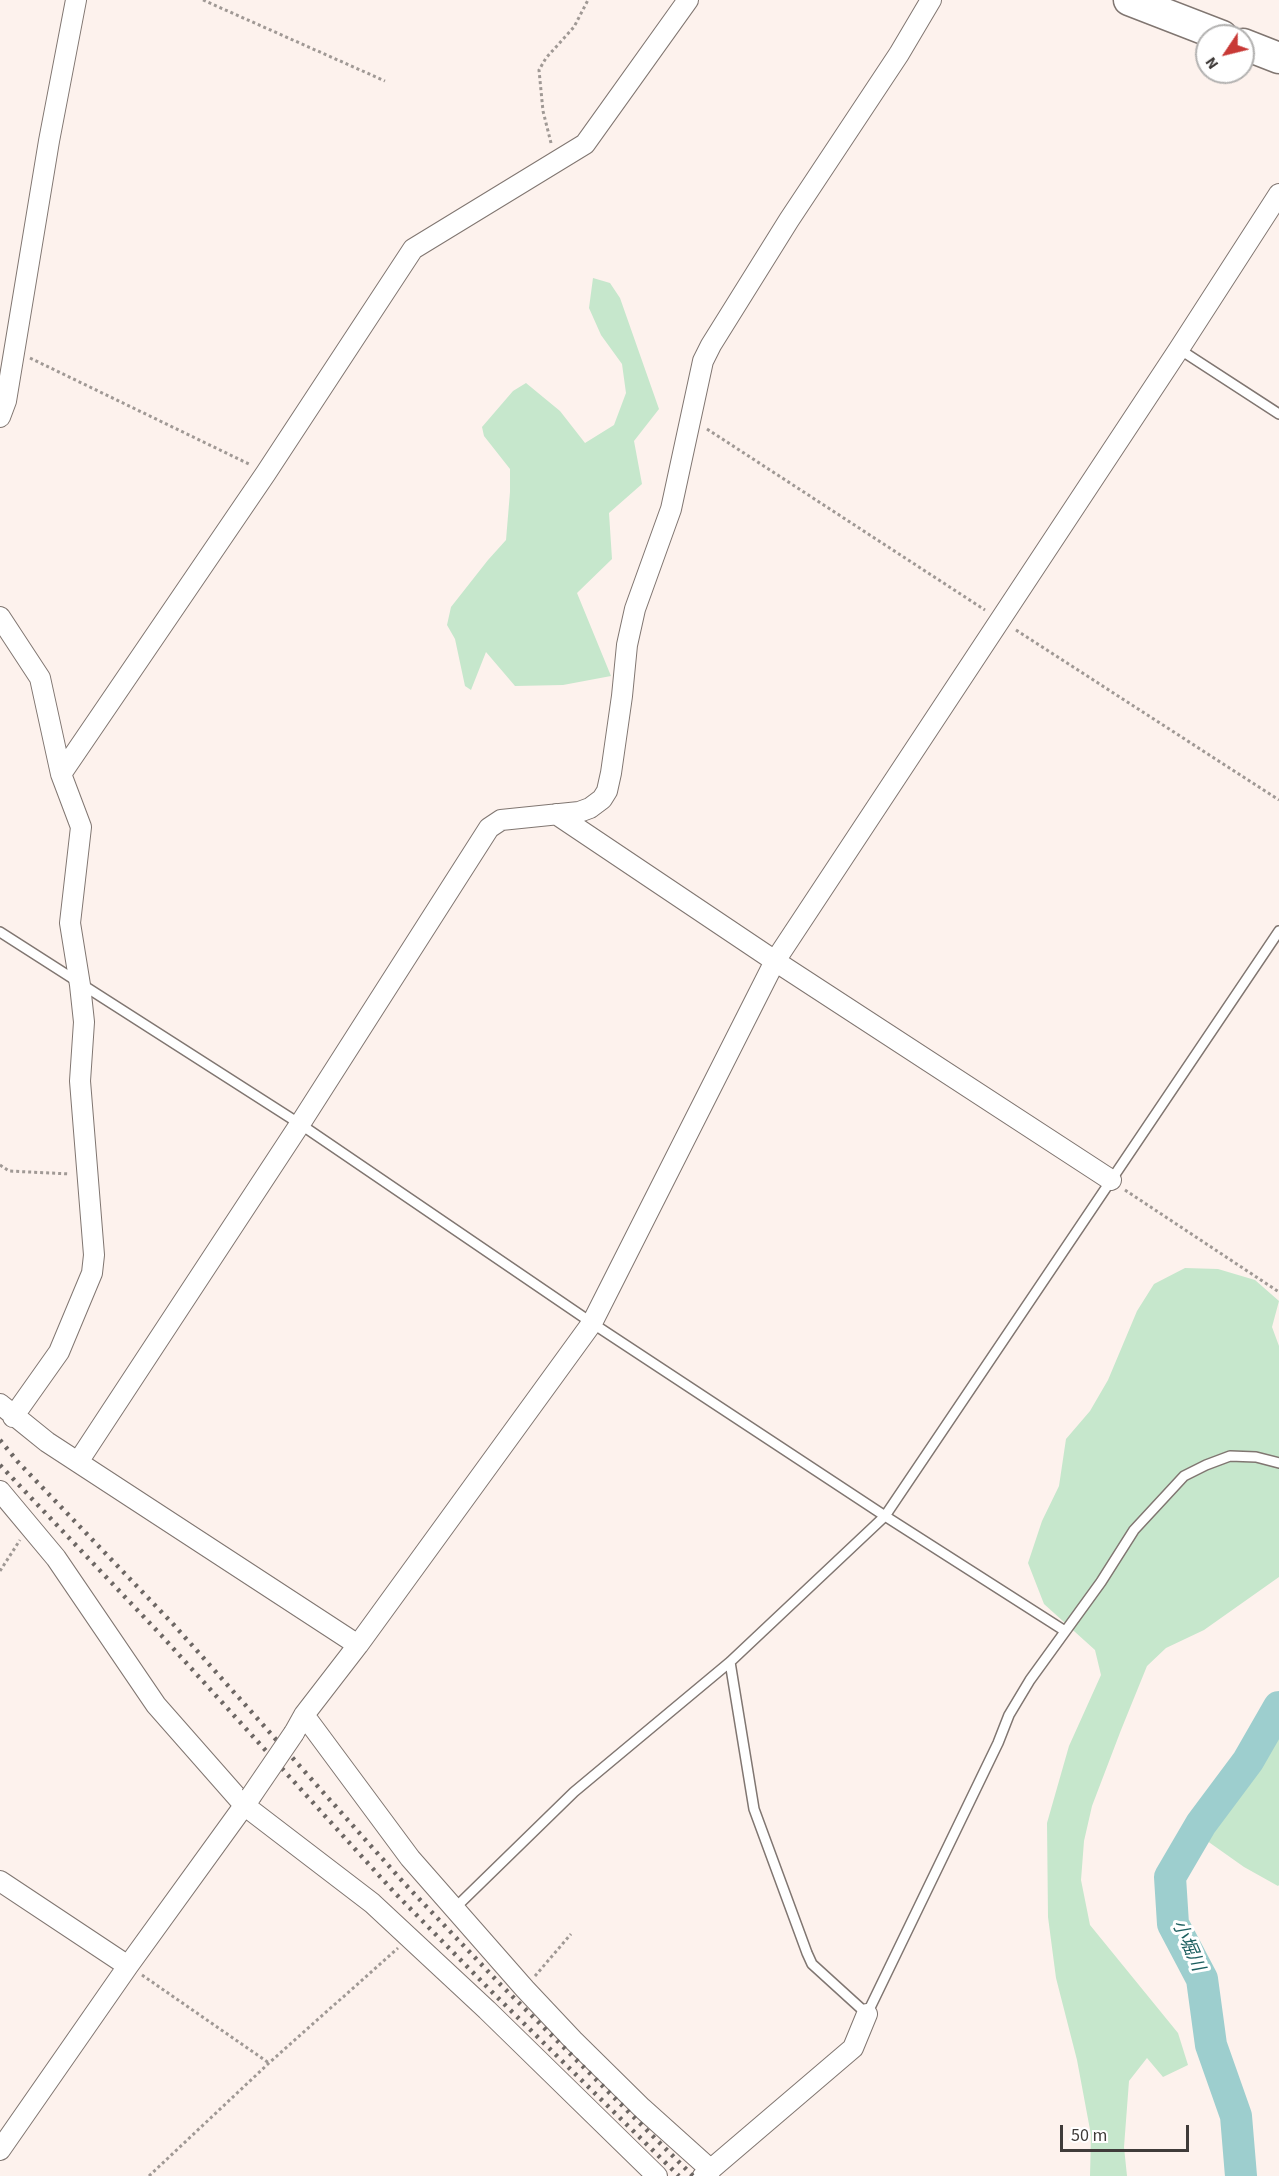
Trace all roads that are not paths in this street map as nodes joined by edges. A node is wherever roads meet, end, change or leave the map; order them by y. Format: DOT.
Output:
graph roads {
  1 [pos="76,0"];
  2 [pos="688,0"];
  3 [pos="931,0"];
  4 [pos="1129,0"];
  5 [pos="1195,26"];
  6 [pos="1255,49"];
  7 [pos="1279,58"];
  8 [pos="1279,194"];
  9 [pos="1179,349"];
  10 [pos="1279,414"];
  11 [pos="0,417"];
  12 [pos="0,617"];
  13 [pos="61,774"];
  14 [pos="556,814"];
  15 [pos="1279,931"];
  16 [pos="0,932"];
  17 [pos="775,961"];
  18 [pos="80,985"];
  19 [pos="300,1124"];
  20 [pos="1111,1180"];
  21 [pos="592,1323"];
  22 [pos="7,1410"];
  23 [pos="78,1462"];
  24 [pos="1279,1463"];
  25 [pos="0,1491"];
  26 [pos="885,1516"];
  27 [pos="1065,1631"];
  28 [pos="358,1646"];
  29 [pos="730,1662"];
  30 [pos="304,1715"];
  31 [pos="247,1800"];
  32 [pos="0,1881"];
  33 [pos="454,1909"];
  34 [pos="128,1966"];
  35 [pos="867,2014"];
  36 [pos="0,2150"];
  37 [pos="707,2173"];
  38 [pos="657,2176"];
  1 -- 11 [label="street"];
  2 -- 13 [label="street"];
  3 -- 14 [label="street"];
  4 -- 5 [label="main road"];
  6 -- 7 [label="main road"];
  8 -- 9 [label="street"];
  9 -- 10 [label="lane"];
  9 -- 17 [label="street"];
  12 -- 13 [label="street"];
  13 -- 18 [label="street"];
  14 -- 17 [label="street"];
  14 -- 19 [label="street"];
  15 -- 20 [label="lane"];
  16 -- 18 [label="lane"];
  17 -- 20 [label="street"];
  17 -- 21 [label="street"];
  18 -- 19 [label="lane"];
  18 -- 22 [label="street"];
  19 -- 21 [label="lane"];
  19 -- 23 [label="street"];
  20 -- 26 [label="lane"];
  21 -- 26 [label="lane"];
  21 -- 28 [label="street"];
  22 -- 23 [label="street"];
  23 -- 28 [label="street"];
  24 -- 27 [label="lane"];
  25 -- 31 [label="street"];
  26 -- 27 [label="lane"];
  26 -- 29 [label="lane"];
  27 -- 35 [label="lane"];
  28 -- 30 [label="street"];
  29 -- 33 [label="lane"];
  29 -- 35 [label="lane"];
  30 -- 31 [label="street, bridge"];
  30 -- 33 [label="street"];
  31 -- 34 [label="street"];
  31 -- 38 [label="street"];
  32 -- 34 [label="street"];
  33 -- 37 [label="street"];
  34 -- 36 [label="street"];
  35 -- 37 [label="street"];
}
